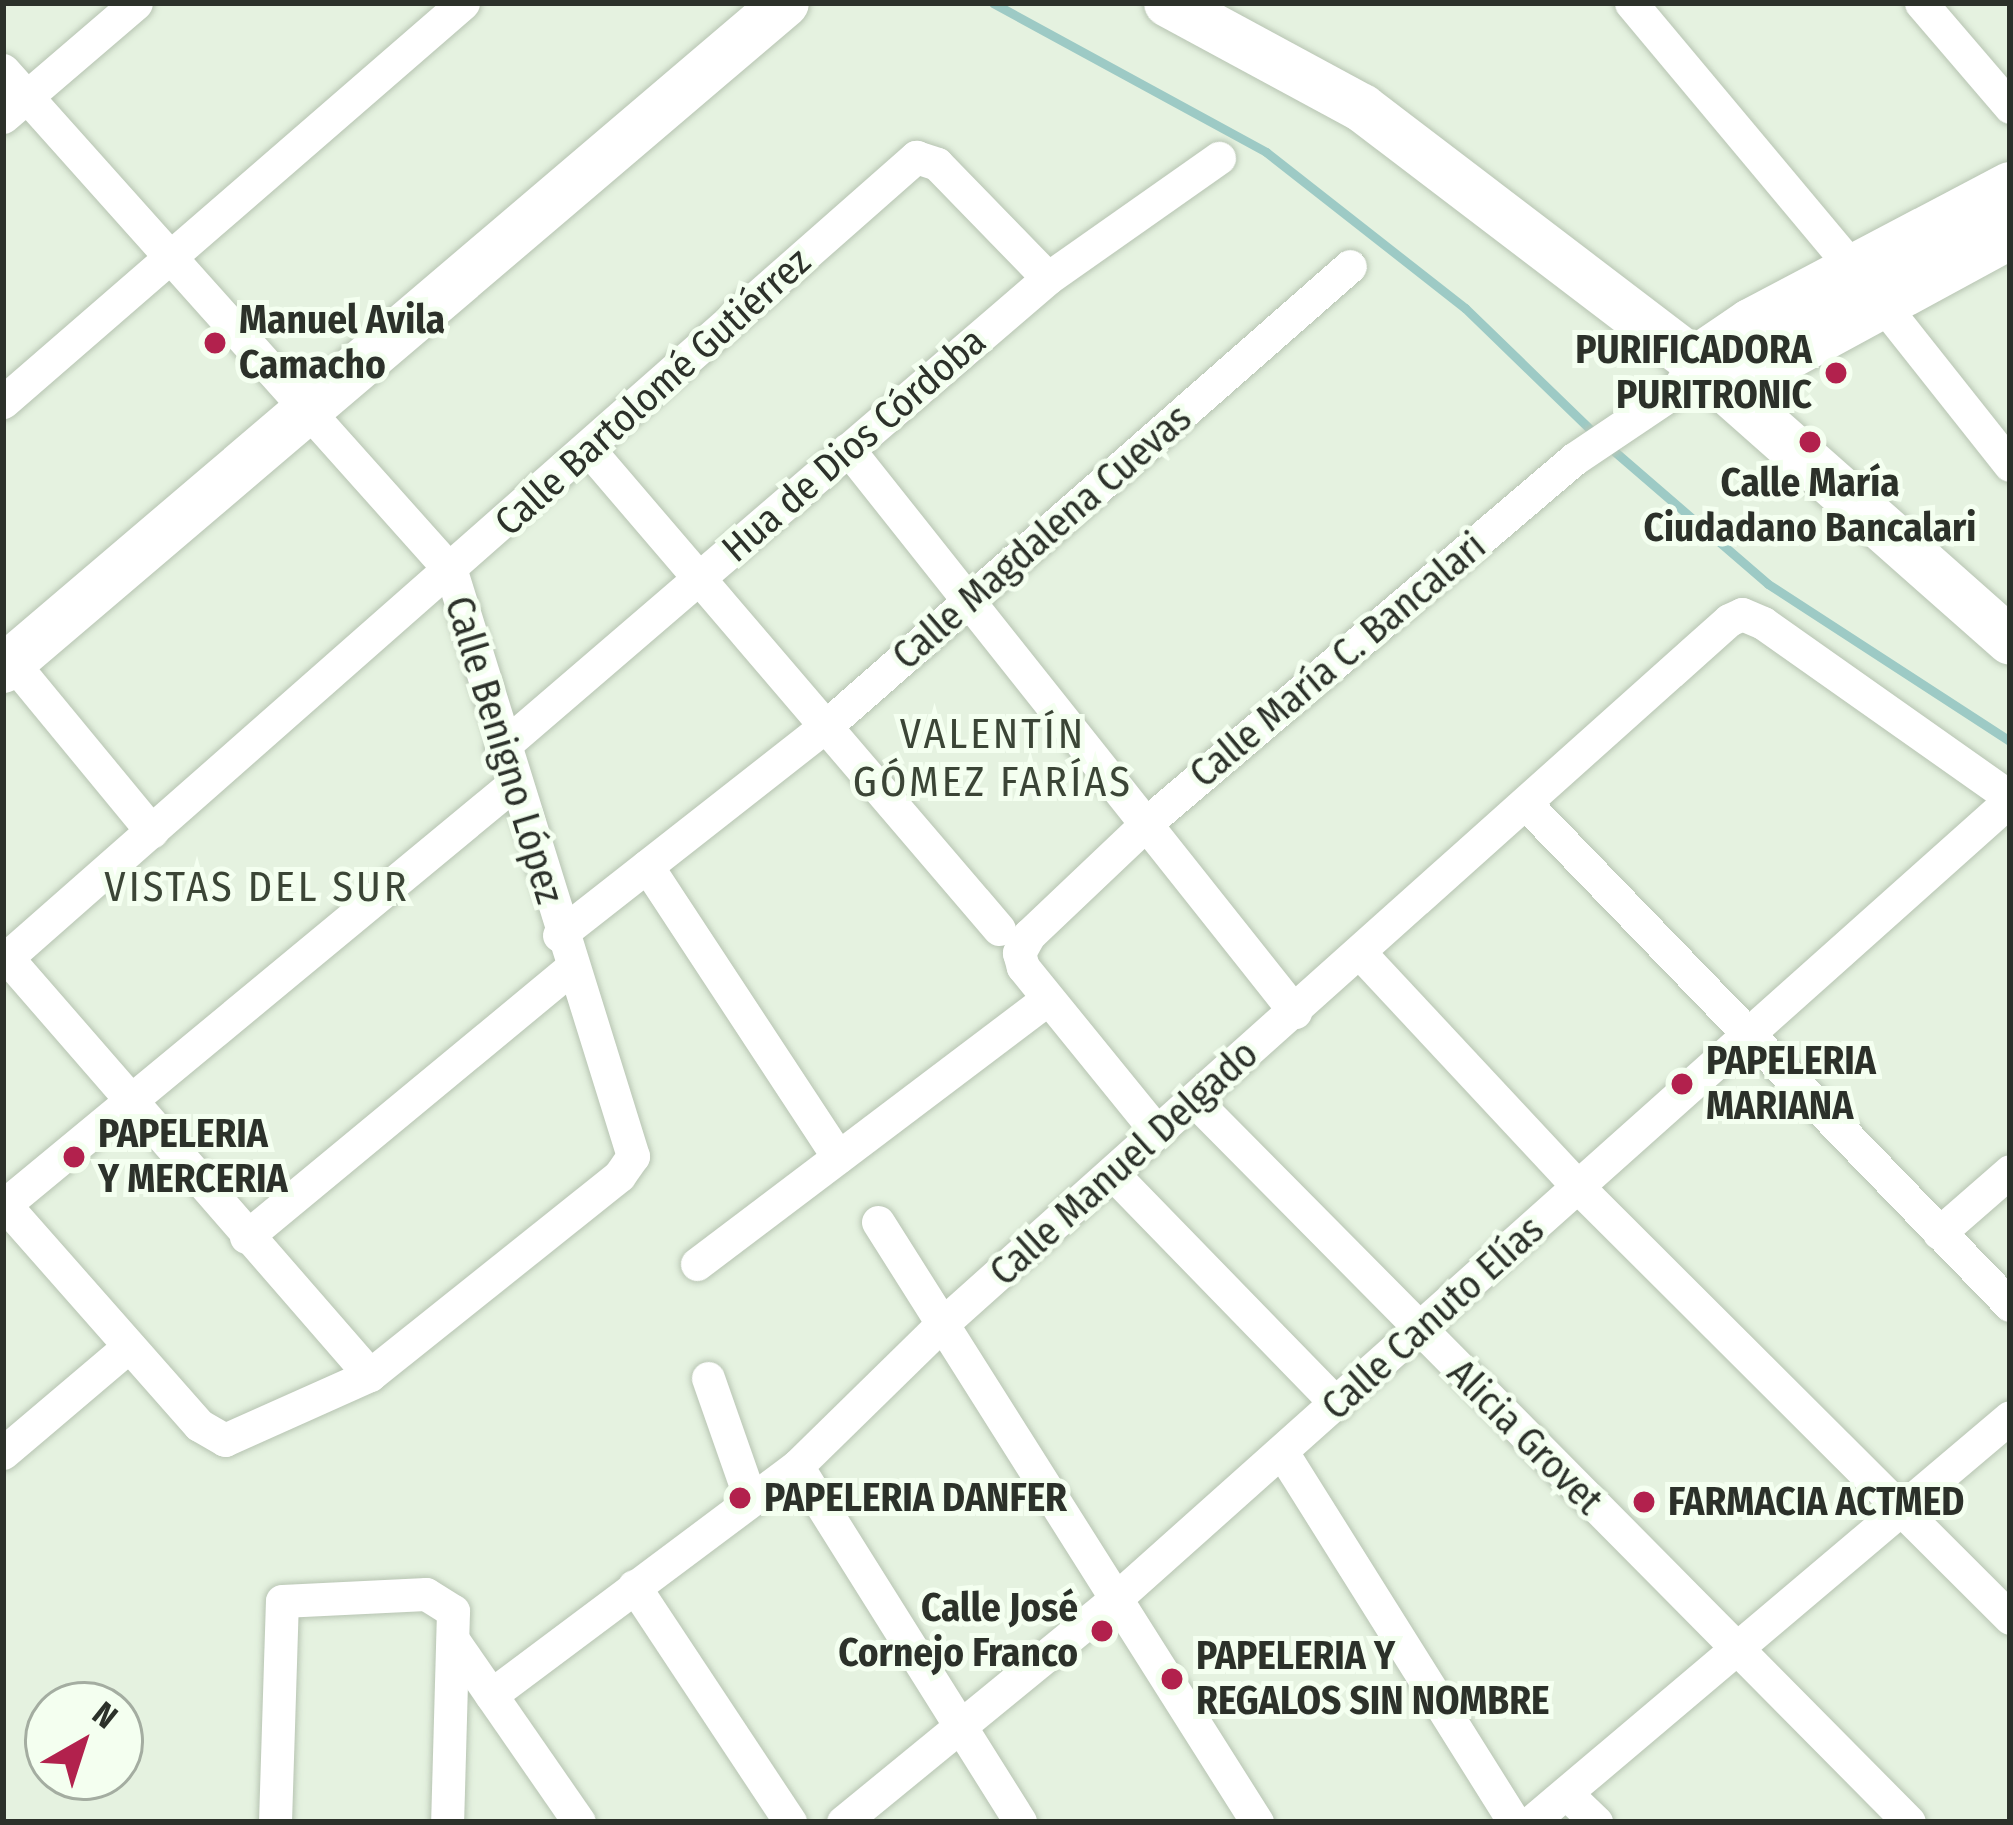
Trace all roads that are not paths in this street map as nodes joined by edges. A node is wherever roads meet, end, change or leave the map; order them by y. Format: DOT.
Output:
graph roads {
  1 [pos="136,3"];
  2 [pos="464,3"];
  3 [pos="784,3"];
  4 [pos="1168,3"];
  5 [pos="1631,3"];
  6 [pos="1921,3"];
  7 [pos="3,70"];
  8 [pos="15,106"];
  9 [pos="2010,107"];
  10 [pos="1219,158"];
  11 [pos="2010,186"];
  12 [pos="2010,235"];
  13 [pos="171,258"];
  14 [pos="1350,266"];
  15 [pos="1048,278"];
  16 [pos="1870,289"];
  17 [pos="1689,385"];
  18 [pos="3,402"];
  19 [pos="310,414"];
  20 [pos="848,449"];
  21 [pos="590,451"];
  22 [pos="2010,465"];
  23 [pos="451,572"];
  24 [pos="699,578"];
  25 [pos="969,600"];
  26 [pos="2010,641"];
  27 [pos="7,662"];
  28 [pos="826,726"];
  29 [pos="501,748"];
  30 [pos="512,785"];
  31 [pos="2010,798"];
  32 [pos="1528,806"];
  33 [pos="1150,820"];
  34 [pos="152,832"];
  35 [pos="647,866"];
  36 [pos="559,935"];
  37 [pos="1009,941"];
  38 [pos="1360,954"];
  39 [pos="4,957"];
  40 [pos="570,969"];
  41 [pos="1047,999"];
  42 [pos="1295,1012"];
  43 [pos="1744,1034"];
  44 [pos="130,1100"];
  45 [pos="1194,1100"];
  46 [pos="1157,1132"];
  47 [pos="838,1157"];
  48 [pos="2010,1172"];
  49 [pos="1112,1173"];
  50 [pos="1579,1188"];
  51 [pos="4,1206"];
  52 [pos="878,1222"];
  53 [pos="1939,1233"];
  54 [pos="246,1237"];
  55 [pos="697,1264"];
  56 [pos="2010,1305"];
  57 [pos="941,1325"];
  58 [pos="1420,1330"];
  59 [pos="129,1346"];
  60 [pos="370,1376"];
  61 [pos="708,1378"];
  62 [pos="1337,1404"];
  63 [pos="2010,1417"];
  64 [pos="4,1452"];
  65 [pos="1282,1452"];
  66 [pos="797,1466"];
  67 [pos="750,1498"];
  68 [pos="1902,1509"];
  69 [pos="634,1586"];
  70 [pos="1113,1601"];
  71 [pos="2010,1618"];
  72 [pos="453,1640"];
  73 [pos="1737,1651"];
  74 [pos="491,1695"];
  75 [pos="959,1727"];
  76 [pos="1566,1793"];
  77 [pos="571,1819"];
  78 [pos="275,1822"];
  79 [pos="447,1822"];
  80 [pos="790,1822"];
  81 [pos="843,1822"];
  82 [pos="1020,1822"];
  83 [pos="1257,1822"];
  84 [pos="1514,1822"];
  85 [pos="1532,1822"];
  86 [pos="1596,1822"];
  87 [pos="1909,1822"];
  1 -- 8 [label="street"];
  2 -- 13 [label="street"];
  3 -- 19 [label="street"];
  4 -- 17 [label="street"];
  5 -- 16 [label="street"];
  6 -- 9 [label="street"];
  7 -- 8 [label="street, Calle Benigno López"];
  8 -- 13 [label="street, Calle Benigno López"];
  10 -- 15 [label="street, Hua de Dios Córdoba"];
  11 -- 16 [label="street, Calle María C. Bancalari"];
  12 -- 16 [label="street, Calle María C. Bancalari"];
  13 -- 18 [label="street"];
  13 -- 19 [label="street, Calle Benigno López"];
  14 -- 25 [label="street, Calle Magdalena Cuevas"];
  15 -- 20 [label="street, Hua de Dios Córdoba"];
  15 -- 21 [label="street, Calle Bartolomé Gutiérrez"];
  16 -- 17 [label="street, Calle María C. Bancalari"];
  16 -- 22 [label="street"];
  17 -- 26 [label="street"];
  17 -- 33 [label="street, Calle María C. Bancalari"];
  19 -- 23 [label="street, Calle Benigno López"];
  19 -- 27 [label="street"];
  20 -- 24 [label="street, Hua de Dios Córdoba"];
  20 -- 25 [label="street"];
  21 -- 23 [label="street, Calle Bartolomé Gutiérrez"];
  21 -- 24 [label="street"];
  23 -- 29 [label="street, Calle Benigno López"];
  23 -- 34 [label="street, Calle Bartolomé Gutiérrez"];
  24 -- 28 [label="street"];
  24 -- 29 [label="street, Hua de Dios Córdoba"];
  25 -- 28 [label="street, Calle Magdalena Cuevas"];
  25 -- 33 [label="street"];
  27 -- 34 [label="street"];
  28 -- 35 [label="street, Calle Magdalena Cuevas"];
  28 -- 37 [label="street"];
  29 -- 30 [label="street, Calle Benigno López"];
  30 -- 36 [label="street, Calle Benigno López"];
  30 -- 44 [label="street"];
  31 -- 32 [label="street, Calle Manuel Delgado"];
  31 -- 43 [label="street, Calle Canuto Elías"];
  32 -- 38 [label="street, Calle Manuel Delgado"];
  32 -- 43 [label="street"];
  33 -- 37 [label="street, Calle María C. Bancalari"];
  33 -- 42 [label="street"];
  34 -- 39 [label="street, Calle Bartolomé Gutiérrez"];
  35 -- 36 [label="street, Calle Magdalena Cuevas"];
  35 -- 47 [label="street"];
  36 -- 40 [label="street, Calle Benigno López"];
  37 -- 41 [label="street"];
  38 -- 42 [label="street, Calle Manuel Delgado"];
  38 -- 50 [label="street"];
  39 -- 44 [label="street"];
  40 -- 54 [label="street"];
  40 -- 60 [label="street, Calle Benigno López"];
  41 -- 46 [label="street"];
  41 -- 47 [label="street"];
  42 -- 45 [label="street, Calle Manuel Delgado"];
  43 -- 50 [label="street, Calle Canuto Elías"];
  43 -- 53 [label="street"];
  44 -- 51 [label="street"];
  44 -- 54 [label="street"];
  45 -- 46 [label="street, Calle Manuel Delgado"];
  45 -- 58 [label="street, Alicia Grovet"];
  46 -- 49 [label="street, Calle Manuel Delgado"];
  47 -- 55 [label="street"];
  48 -- 53 [label="street"];
  49 -- 57 [label="street, Calle Manuel Delgado"];
  49 -- 62 [label="street"];
  50 -- 58 [label="street, Calle Canuto Elías"];
  50 -- 68 [label="street"];
  51 -- 59 [label="street"];
  52 -- 57 [label="street"];
  53 -- 56 [label="street"];
  54 -- 60 [label="street"];
  57 -- 66 [label="street, Calle Manuel Delgado"];
  57 -- 70 [label="street"];
  58 -- 62 [label="street, Calle Canuto Elías"];
  58 -- 73 [label="street, Alicia Grovet"];
  59 -- 60 [label="street"];
  59 -- 64 [label="street"];
  61 -- 67 [label="street"];
  62 -- 65 [label="street, Calle Canuto Elías"];
  63 -- 68 [label="street"];
  65 -- 70 [label="street, Calle Canuto Elías"];
  65 -- 84 [label="street"];
  66 -- 67 [label="street, Calle Manuel Delgado"];
  66 -- 75 [label="street"];
  67 -- 69 [label="street, Calle Manuel Delgado"];
  68 -- 71 [label="street"];
  68 -- 73 [label="street"];
  69 -- 74 [label="street, Calle Manuel Delgado"];
  69 -- 80 [label="street"];
  70 -- 75 [label="street, Calle Canuto Elías"];
  70 -- 83 [label="street"];
  72 -- 74 [label="street"];
  72 -- 78 [label="street"];
  72 -- 79 [label="street"];
  73 -- 76 [label="street"];
  73 -- 87 [label="street, Alicia Grovet"];
  74 -- 77 [label="street"];
  75 -- 81 [label="street, Calle Canuto Elías"];
  75 -- 82 [label="street"];
  76 -- 85 [label="street"];
  76 -- 86 [label="street"];
}
